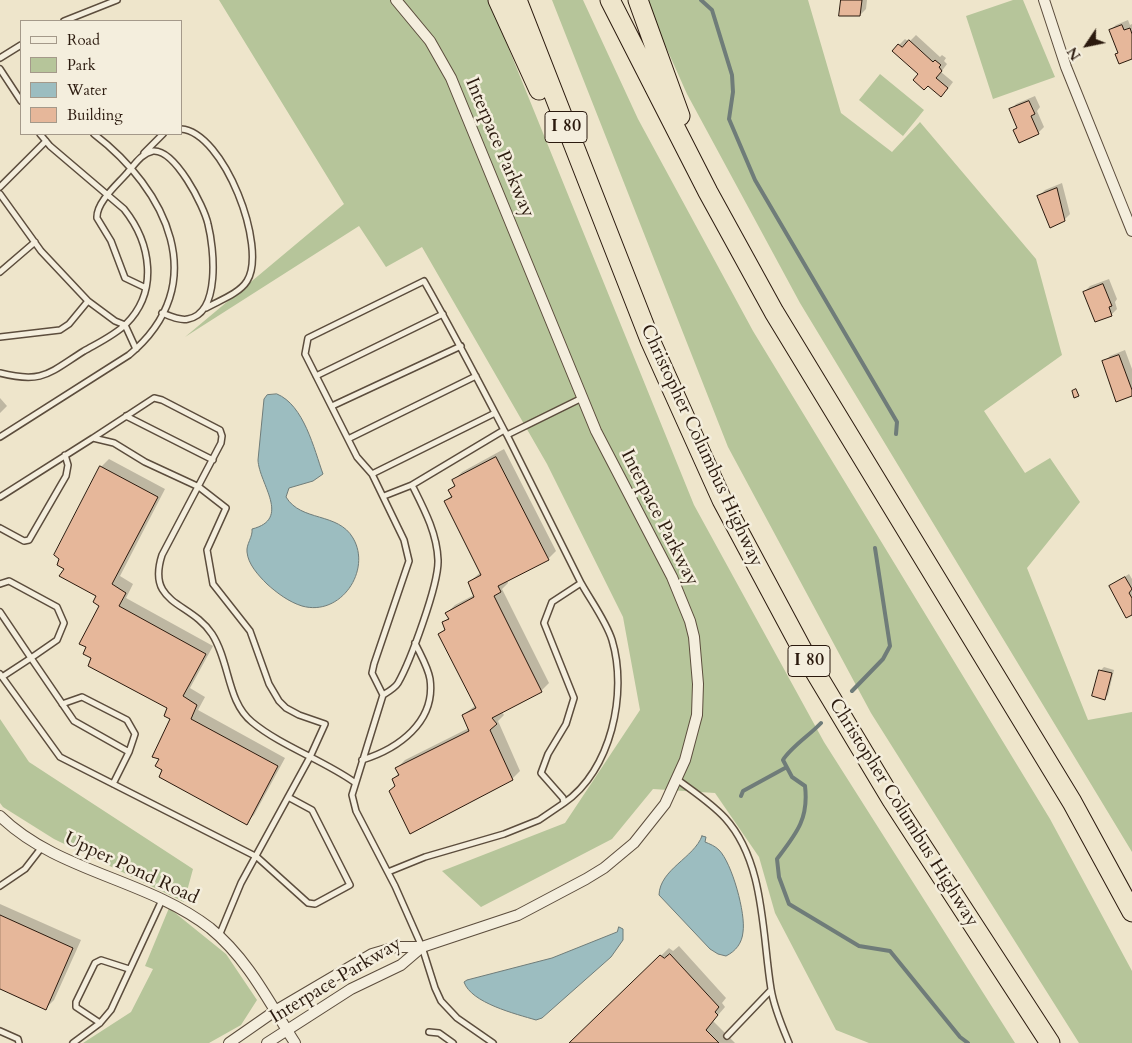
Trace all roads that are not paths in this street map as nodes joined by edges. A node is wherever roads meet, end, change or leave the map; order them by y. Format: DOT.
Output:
graph roads {
  1 [pos="117,0"];
  2 [pos="396,0"];
  3 [pos="498,0"];
  4 [pos="517,0"];
  5 [pos="610,0"];
  6 [pos="638,0"];
  7 [pos="1044,0"];
  8 [pos="67,20"];
  9 [pos="20,46"];
  10 [pos="0,58"];
  11 [pos="0,69"];
  12 [pos="20,100"];
  13 [pos="182,129"];
  14 [pos="41,135"];
  15 [pos="95,135"];
  16 [pos="162,135"];
  17 [pos="46,141"];
  18 [pos="144,154"];
  19 [pos="131,169"];
  20 [pos="0,187"];
  21 [pos="708,192"];
  22 [pos="0,194"];
  23 [pos="109,195"];
  24 [pos="1132,231"];
  25 [pos="35,242"];
  26 [pos="616,253"];
  27 [pos="0,272"];
  28 [pos="146,288"];
  29 [pos="88,301"];
  30 [pos="205,308"];
  31 [pos="162,313"];
  32 [pos="443,314"];
  33 [pos="125,325"];
  34 [pos="0,337"];
  35 [pos="461,346"];
  36 [pos="136,349"];
  37 [pos="0,373"];
  38 [pos="316,376"];
  39 [pos="476,376"];
  40 [pos="582,398"];
  41 [pos="332,406"];
  42 [pos="495,413"];
  43 [pos="126,416"];
  44 [pos="505,433"];
  45 [pos="0,437"];
  46 [pos="93,438"];
  47 [pos="348,439"];
  48 [pos="65,455"];
  49 [pos="213,460"];
  50 [pos="372,474"];
  51 [pos="412,485"];
  52 [pos="199,487"];
  53 [pos="384,496"];
  54 [pos="0,498"];
  55 [pos="0,528"];
  56 [pos="581,583"];
  57 [pos="0,584"];
  58 [pos="0,612"];
  59 [pos="414,643"];
  60 [pos="31,658"];
  61 [pos="1,675"];
  62 [pos="383,695"];
  63 [pos="62,704"];
  64 [pos="128,752"];
  65 [pos="310,756"];
  66 [pos="362,760"];
  67 [pos="678,780"];
  68 [pos="354,782"];
  69 [pos="113,784"];
  70 [pos="288,797"];
  71 [pos="564,803"];
  72 [pos="0,816"];
  73 [pos="42,846"];
  74 [pos="257,857"];
  75 [pos="388,872"];
  76 [pos="0,886"];
  77 [pos="162,900"];
  78 [pos="1132,912"];
  79 [pos="219,937"];
  80 [pos="422,947"];
  81 [pos="129,969"];
  82 [pos="771,990"];
  83 [pos="275,1011"];
  84 [pos="100,1023"];
  85 [pos="287,1029"];
  86 [pos="0,1031"];
  87 [pos="429,1032"];
  88 [pos="728,1036"];
  89 [pos="19,1043"];
  90 [pos="74,1043"];
  91 [pos="229,1043"];
  92 [pos="267,1043"];
  93 [pos="295,1043"];
  94 [pos="453,1043"];
  95 [pos="493,1043"];
  96 [pos="789,1043"];
  97 [pos="1050,1043"];
  1 -- 8 [label="lane"];
  2 -- 40 [label="street, Interpace Parkway"];
  3 -- 26 [label="highway"];
  4 -- 26 [label="highway, Christopher Columbus Highway / I 80"];
  5 -- 21 [label="highway"];
  6 -- 21 [label="highway"];
  7 -- 24 [label="street"];
  9 -- 10 [label="lane"];
  11 -- 12 [label="lane"];
  13 -- 30 [label="lane"];
  14 -- 17 [label="lane"];
  15 -- 19 [label="lane"];
  16 -- 18 [label="lane"];
  17 -- 20 [label="lane"];
  17 -- 23 [label="lane"];
  18 -- 19 [label="lane"];
  18 -- 30 [label="lane"];
  19 -- 23 [label="lane"];
  19 -- 31 [label="lane"];
  21 -- 78 [label="highway"];
  22 -- 25 [label="lane"];
  23 -- 28 [label="lane"];
  23 -- 28 [label="lane"];
  25 -- 27 [label="lane"];
  25 -- 29 [label="lane"];
  26 -- 97 [label="highway, Christopher Columbus Highway / I 80"];
  28 -- 33 [label="lane"];
  29 -- 33 [label="lane"];
  29 -- 34 [label="lane"];
  30 -- 31 [label="lane"];
  31 -- 36 [label="lane"];
  32 -- 35 [label="lane"];
  32 -- 38 [label="lane"];
  32 -- 38 [label="lane"];
  33 -- 36 [label="lane"];
  33 -- 37 [label="lane"];
  35 -- 39 [label="lane"];
  35 -- 41 [label="lane"];
  36 -- 45 [label="lane"];
  38 -- 41 [label="lane"];
  39 -- 42 [label="lane"];
  39 -- 47 [label="lane"];
  40 -- 44 [label="lane"];
  40 -- 67 [label="street, Interpace Parkway"];
  41 -- 47 [label="lane"];
  42 -- 44 [label="lane"];
  42 -- 50 [label="lane"];
  43 -- 46 [label="lane"];
  43 -- 49 [label="lane"];
  43 -- 49 [label="lane"];
  44 -- 51 [label="lane"];
  44 -- 56 [label="lane"];
  46 -- 48 [label="lane"];
  46 -- 52 [label="lane"];
  47 -- 50 [label="lane"];
  48 -- 54 [label="lane"];
  48 -- 55 [label="lane"];
  49 -- 52 [label="lane"];
  50 -- 53 [label="lane"];
  51 -- 53 [label="lane"];
  51 -- 59 [label="lane"];
  52 -- 65 [label="lane"];
  52 -- 65 [label="lane"];
  53 -- 62 [label="lane"];
  56 -- 71 [label="lane"];
  56 -- 71 [label="lane"];
  57 -- 60 [label="lane"];
  58 -- 60 [label="lane"];
  59 -- 62 [label="lane"];
  59 -- 66 [label="lane"];
  60 -- 61 [label="lane"];
  60 -- 63 [label="lane"];
  61 -- 69 [label="lane"];
  62 -- 66 [label="lane"];
  63 -- 64 [label="lane"];
  63 -- 64 [label="lane"];
  64 -- 69 [label="lane"];
  65 -- 68 [label="lane"];
  65 -- 70 [label="lane"];
  66 -- 68 [label="lane"];
  67 -- 80 [label="street, Interpace Parkway"];
  67 -- 82 [label="lane"];
  68 -- 75 [label="lane"];
  69 -- 74 [label="lane"];
  70 -- 74 [label="lane"];
  70 -- 74 [label="lane"];
  71 -- 75 [label="lane"];
  72 -- 73 [label="street, Upper Pond Road"];
  73 -- 76 [label="lane"];
  73 -- 77 [label="street, Upper Pond Road"];
  74 -- 79 [label="lane"];
  75 -- 80 [label="lane"];
  77 -- 79 [label="street, Upper Pond Road"];
  77 -- 81 [label="lane"];
  79 -- 83 [label="street, Upper Pond Road"];
  80 -- 83 [label="street, Interpace Parkway"];
  80 -- 85 [label="street, Interpace Parkway"];
  80 -- 95 [label="lane"];
  81 -- 84 [label="lane"];
  81 -- 84 [label="lane"];
  82 -- 88 [label="lane"];
  82 -- 96 [label="lane"];
  83 -- 85 [label="street, Upper Pond Road"];
  83 -- 91 [label="street, Interpace Parkway"];
  84 -- 90 [label="lane"];
  85 -- 92 [label="street, Interpace Parkway"];
  85 -- 93 [label="street, Upper Pond Road"];
  86 -- 89 [label="lane"];
  87 -- 94 [label="lane"];
}
